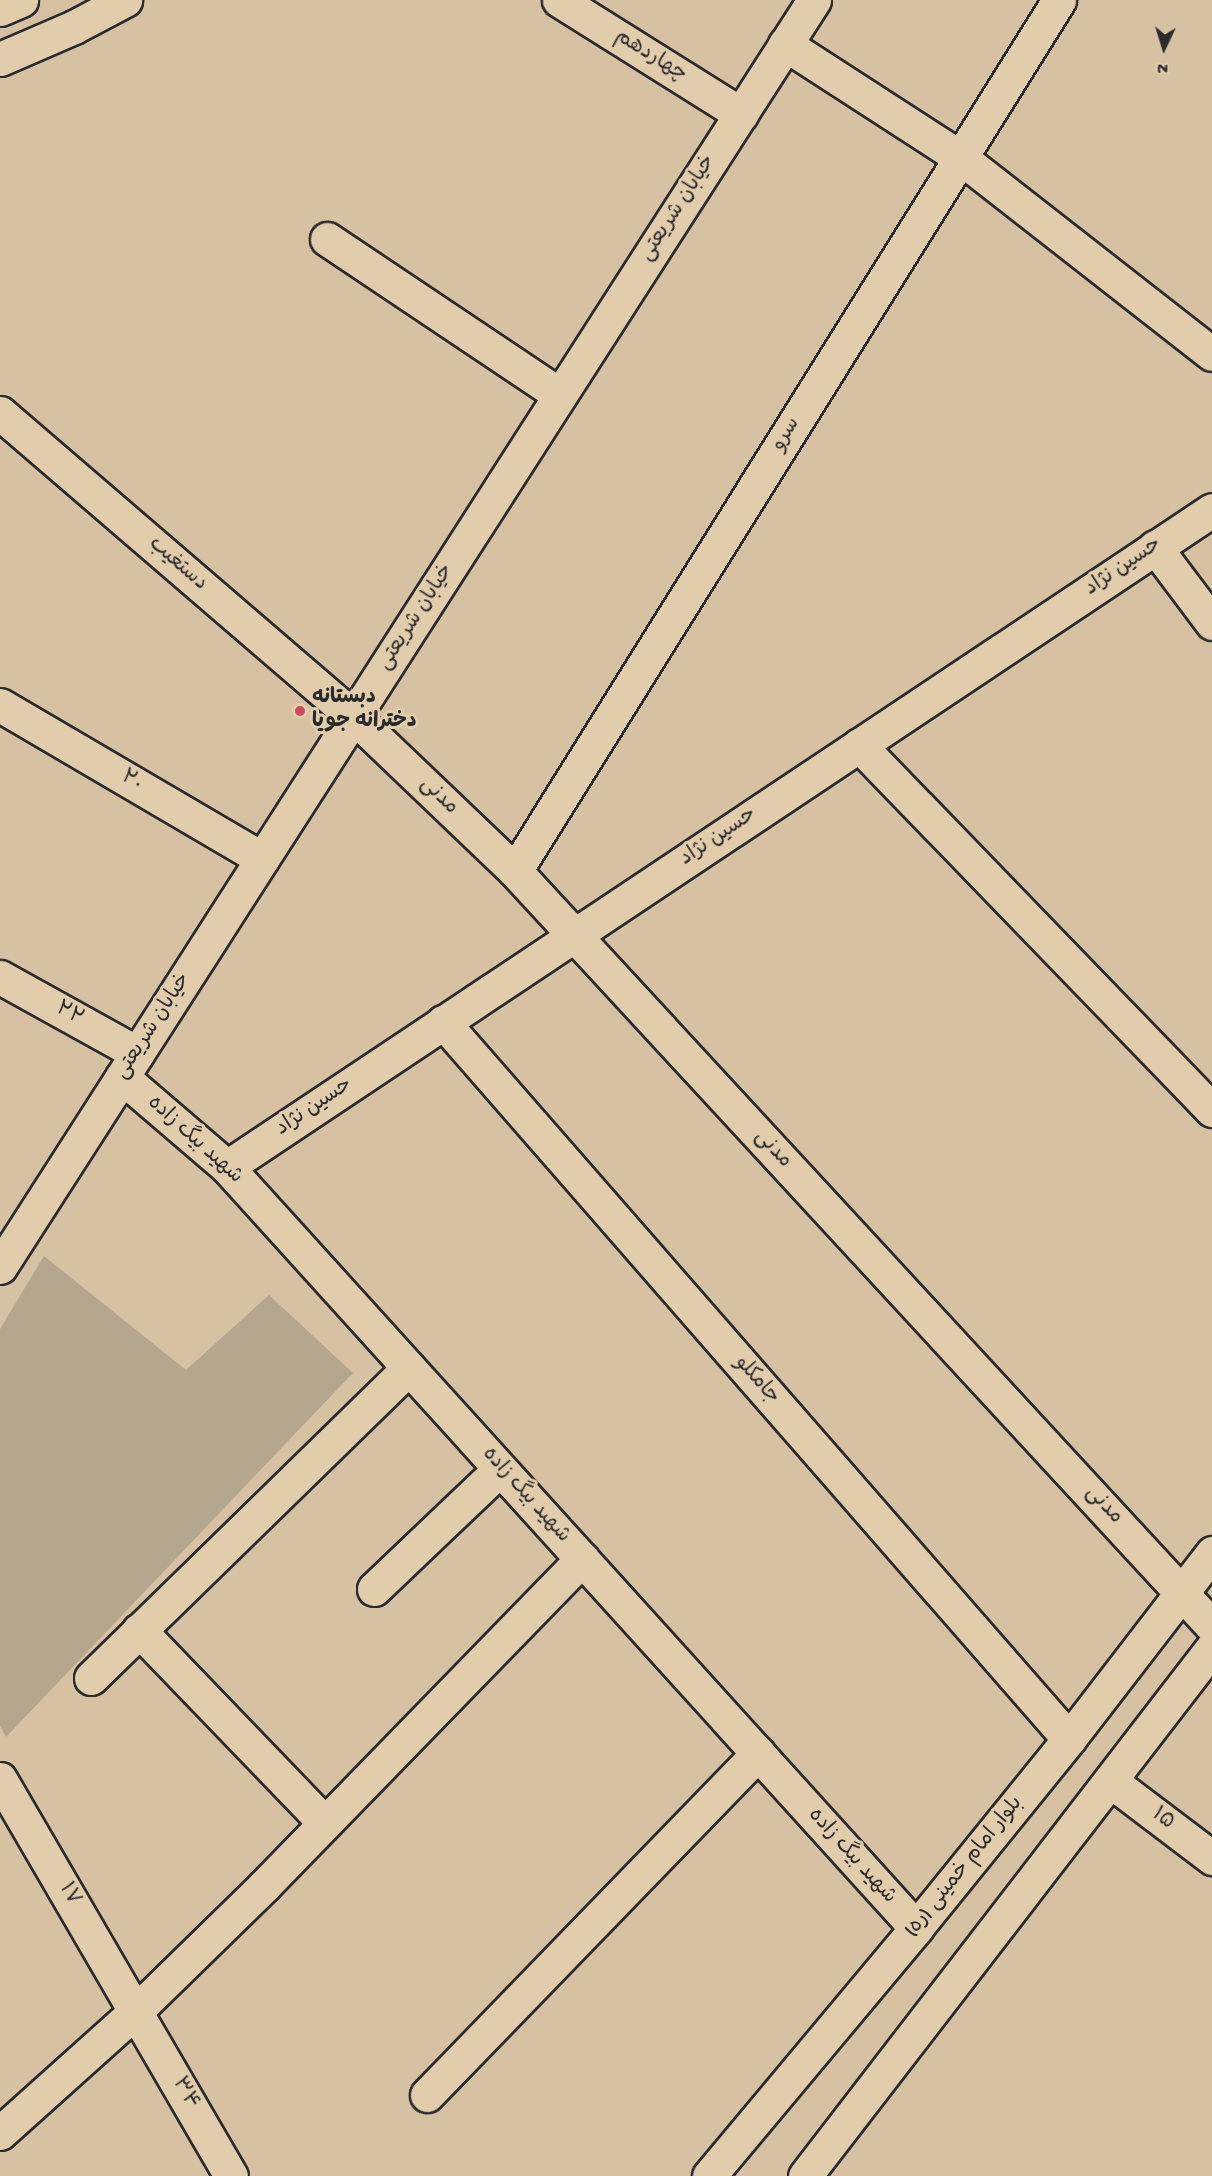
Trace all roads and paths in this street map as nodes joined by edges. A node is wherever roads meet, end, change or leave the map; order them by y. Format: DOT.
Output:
graph roads {
  1 [pos="21,0"];
  2 [pos="125,0"];
  3 [pos="559,0"];
  4 [pos="814,0"];
  5 [pos="1059,0"];
  6 [pos="0,9"];
  7 [pos="785,44"];
  8 [pos="0,59"];
  9 [pos="741,114"];
  10 [pos="961,158"];
  11 [pos="327,239"];
  12 [pos="1212,354"];
  13 [pos="560,395"];
  14 [pos="0,413"];
  15 [pos="1212,510"];
  16 [pos="1155,547"];
  17 [pos="1212,623"];
  18 [pos="0,705"];
  19 [pos="354,717"];
  20 [pos="859,745"];
  21 [pos="262,859"];
  22 [pos="515,871"];
  23 [pos="573,935"];
  24 [pos="0,977"];
  25 [pos="443,1022"];
  26 [pos="129,1065"];
  27 [pos="1212,1110"];
  28 [pos="226,1167"];
  29 [pos="0,1267"];
  30 [pos="409,1368"];
  31 [pos="500,1469"];
  32 [pos="1212,1553"];
  33 [pos="582,1559"];
  34 [pos="374,1588"];
  35 [pos="1182,1592"];
  36 [pos="1212,1626"];
  37 [pos="140,1630"];
  38 [pos="1212,1648"];
  39 [pos="91,1678"];
  40 [pos="1069,1739"];
  41 [pos="758,1753"];
  42 [pos="0,1779"];
  43 [pos="1112,1782"];
  44 [pos="325,1823"];
  45 [pos="1212,1858"];
  46 [pos="916,1928"];
  47 [pos="136,2011"];
  48 [pos="428,2096"];
  49 [pos="0,2133"];
  50 [pos="231,2176"];
  51 [pos="709,2176"];
  52 [pos="805,2176"];
  1 -- 6 [label="street"];
  2 -- 8 [label="street"];
  3 -- 9 [label="street, چهاردهم"];
  4 -- 7 [label="street, خیابان شریعتی"];
  5 -- 10 [label="street, سرو"];
  7 -- 9 [label="street, خیابان شریعتی"];
  7 -- 10 [label="street"];
  9 -- 13 [label="street, خیابان شریعتی"];
  10 -- 12 [label="street"];
  10 -- 22 [label="street, سرو"];
  11 -- 13 [label="street"];
  13 -- 19 [label="street, خیابان شریعتی"];
  14 -- 19 [label="street, دستغیب"];
  15 -- 16 [label="street, حسین نژاد"];
  16 -- 17 [label="street"];
  16 -- 20 [label="street, حسین نژاد"];
  18 -- 21 [label="street, ۲۰"];
  19 -- 21 [label="street, خیابان شریعتی"];
  19 -- 22 [label="street, مدنی"];
  20 -- 23 [label="street, حسین نژاد"];
  20 -- 27 [label="street"];
  21 -- 26 [label="street, خیابان شریعتی"];
  22 -- 23 [label="street, مدنی"];
  23 -- 25 [label="street, حسین نژاد"];
  23 -- 35 [label="street, مدنی"];
  24 -- 26 [label="street, ۲۲"];
  25 -- 28 [label="street, حسین نژاد"];
  25 -- 40 [label="street, جامکلو"];
  26 -- 28 [label="street, شهید بیگ زاده"];
  26 -- 29 [label="street, خیابان شریعتی"];
  28 -- 30 [label="street, شهید بیگ زاده"];
  30 -- 31 [label="street, شهید بیگ زاده"];
  30 -- 37 [label="street"];
  31 -- 33 [label="street, شهید بیگ زاده"];
  31 -- 34 [label="street"];
  32 -- 35 [label="street, بلوار امام خمینی (ره)"];
  33 -- 41 [label="street, شهید بیگ زاده"];
  33 -- 44 [label="street"];
  35 -- 36 [label="street, مدنی"];
  35 -- 40 [label="street, بلوار امام خمینی (ره)"];
  37 -- 39 [label="street"];
  37 -- 44 [label="street"];
  38 -- 43 [label="street"];
  40 -- 46 [label="street, بلوار امام خمینی (ره)"];
  41 -- 46 [label="street, شهید بیگ زاده"];
  41 -- 48 [label="street"];
  42 -- 47 [label="street, ۱۷"];
  43 -- 45 [label="street, ۱۵"];
  43 -- 52 [label="street"];
  44 -- 47 [label="street"];
  46 -- 51 [label="street, بلوار امام خمینی (ره)"];
  47 -- 49 [label="street"];
  47 -- 50 [label="street, ۳۴"];
}
